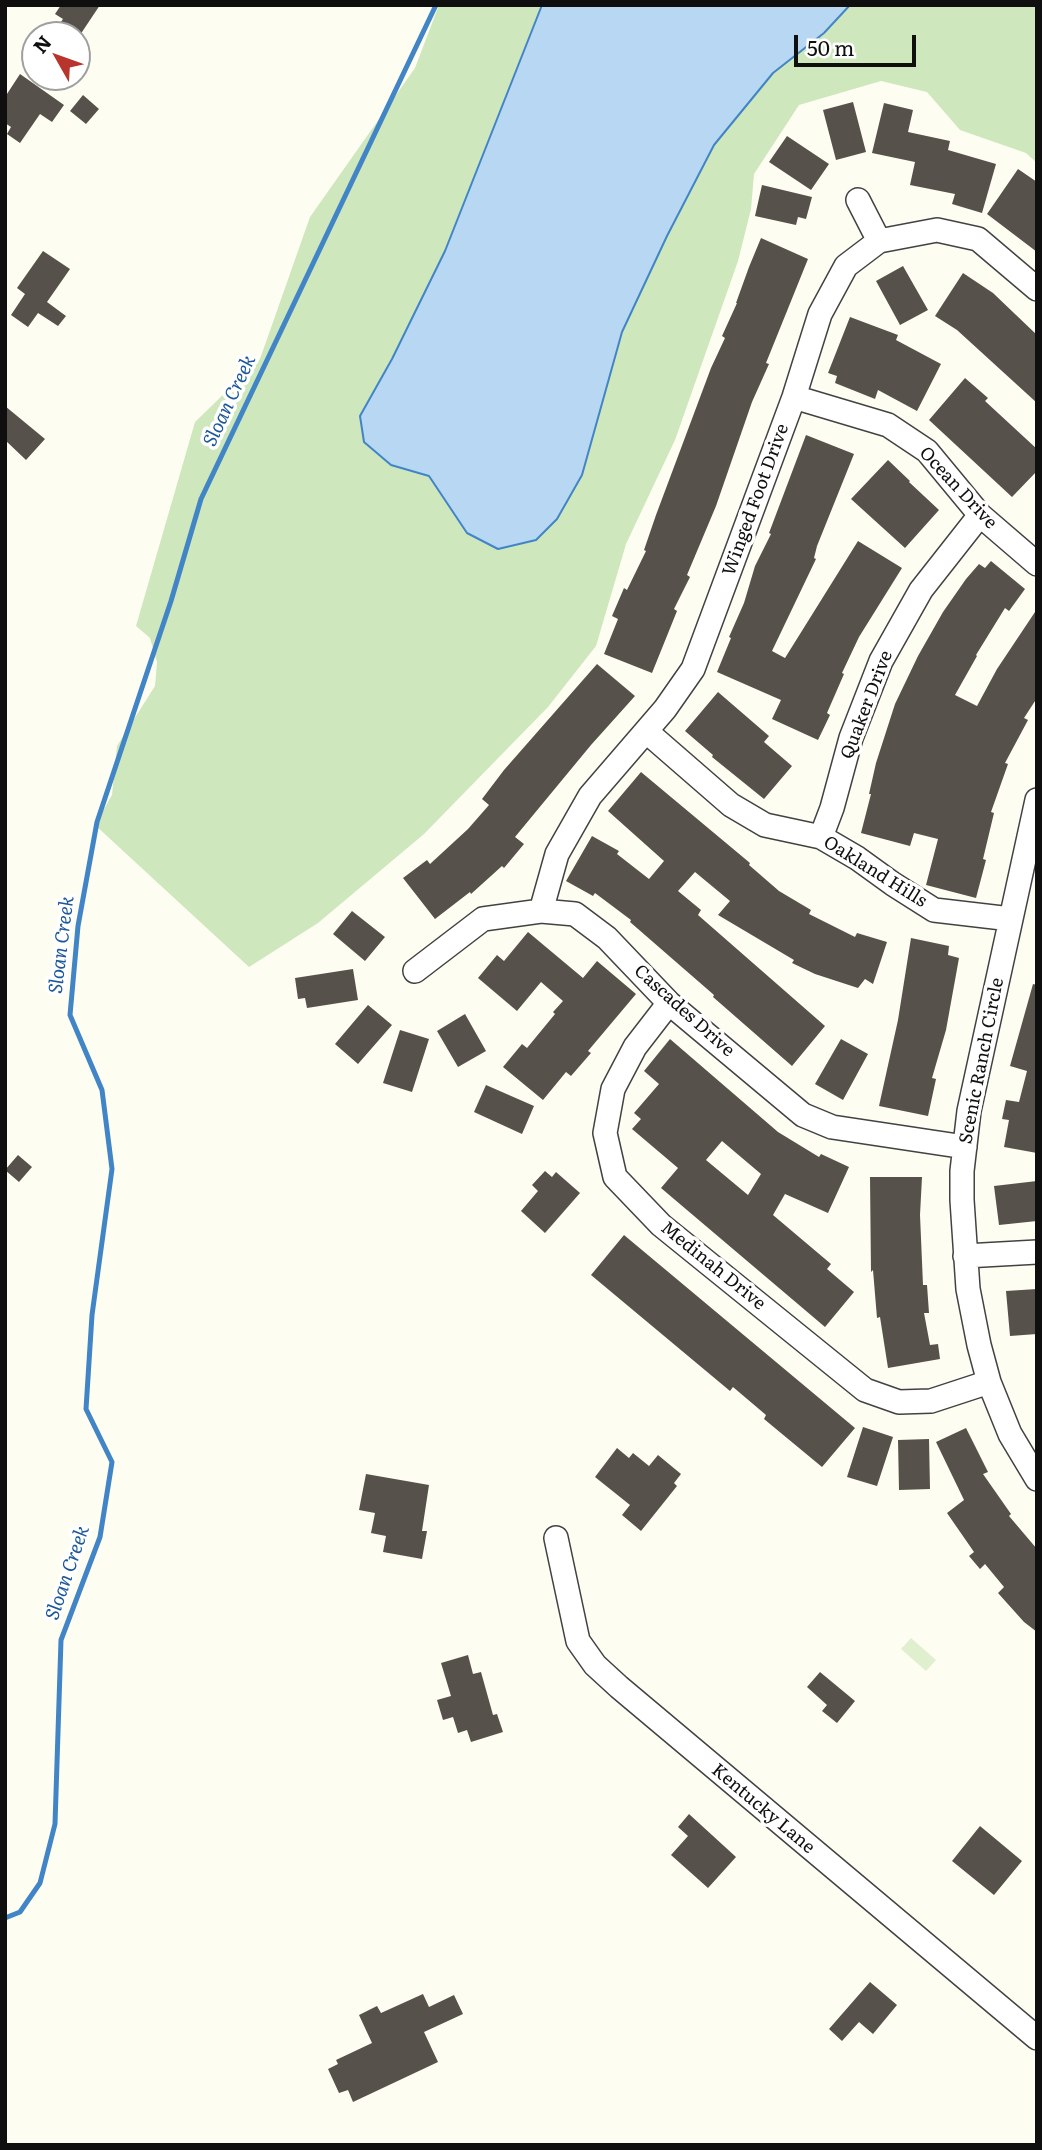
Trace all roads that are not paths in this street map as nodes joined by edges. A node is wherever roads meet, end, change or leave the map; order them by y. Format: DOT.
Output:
graph roads {
  1 [pos="858,200"];
  2 [pos="879,241"];
  3 [pos="1037,289"];
  4 [pos="794,397"];
  5 [pos="980,515"];
  6 [pos="1037,564"];
  7 [pos="646,732"];
  8 [pos="1037,800"];
  9 [pos="821,837"];
  10 [pos="541,911"];
  11 [pos="1011,919"];
  12 [pos="415,971"];
  13 [pos="669,1003"];
  14 [pos="965,1147"];
  15 [pos="1037,1252"];
  16 [pos="965,1256"];
  17 [pos="989,1382"];
  18 [pos="1037,1479"];
  19 [pos="556,1538"];
  20 [pos="1037,2038"];
  1 -- 2 [label="street"];
  2 -- 3 [label="street, Winged Foot Drive"];
  2 -- 4 [label="street, Winged Foot Drive"];
  4 -- 5 [label="street, Ocean Drive"];
  4 -- 7 [label="street, Winged Foot Drive"];
  5 -- 6 [label="street, Ocean Drive"];
  5 -- 9 [label="street, Quaker Drive"];
  7 -- 9 [label="street, Oakland Hills"];
  7 -- 10 [label="street, Winged Foot Drive"];
  8 -- 11 [label="street, Scenic Ranch Circle"];
  9 -- 11 [label="street, Oakland Hills"];
  10 -- 12 [label="street, Cascades Drive"];
  10 -- 13 [label="street, Cascades Drive"];
  11 -- 14 [label="street, Scenic Ranch Circle"];
  13 -- 14 [label="street, Cascades Drive"];
  13 -- 17 [label="street, Medinah Drive"];
  14 -- 16 [label="street, Scenic Ranch Circle"];
  15 -- 16 [label="street"];
  16 -- 17 [label="street, Scenic Ranch Circle"];
  17 -- 18 [label="street, Scenic Ranch Circle"];
  19 -- 20 [label="street, Kentucky Lane"];
}
